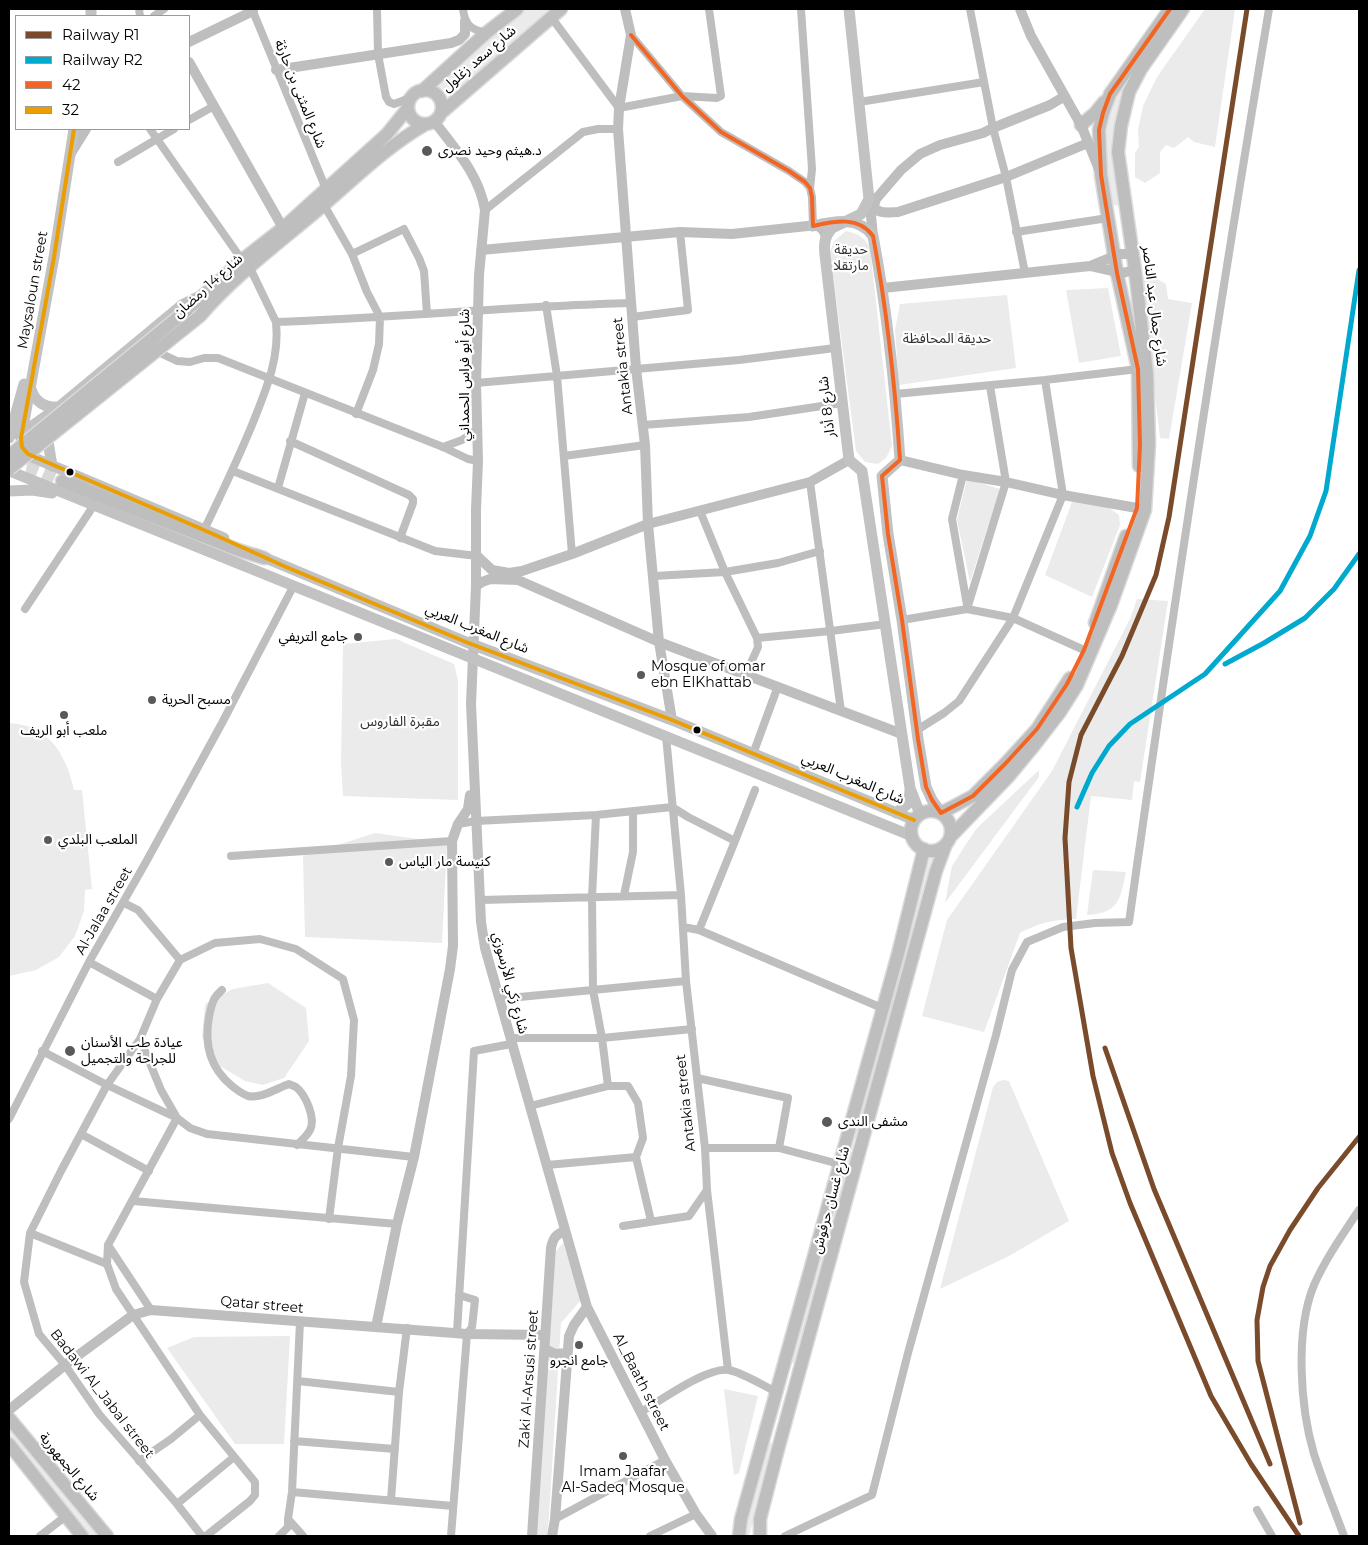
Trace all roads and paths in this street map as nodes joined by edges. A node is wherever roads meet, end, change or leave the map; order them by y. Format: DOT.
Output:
graph roads {
  1 [pos="376,9"];
  2 [pos="463,9"];
  3 [pos="517,9"];
  4 [pos="625,9"];
  5 [pos="709,9"];
  6 [pos="801,9"];
  7 [pos="849,9"];
  8 [pos="970,9"];
  9 [pos="1020,9"];
  10 [pos="1170,9"];
  11 [pos="1183,9"];
  12 [pos="1269,9"];
  13 [pos="253,10"];
  14 [pos="556,13"];
  15 [pos="465,21"];
  16 [pos="486,33"];
  17 [pos="631,35"];
  18 [pos="190,42"];
  19 [pos="378,54"];
  20 [pos="190,64"];
  21 [pos="276,70"];
  22 [pos="984,82"];
  23 [pos="422,91"];
  24 [pos="1110,94"];
  25 [pos="682,96"];
  26 [pos="1064,96"];
  27 [pos="859,102"];
  28 [pos="409,103"];
  29 [pos="214,106"];
  30 [pos="618,108"];
  31 [pos="190,119"];
  32 [pos="434,119"];
  33 [pos="1080,125"];
  34 [pos="993,128"];
  35 [pos="618,129"];
  36 [pos="74,130"];
  37 [pos="85,130"];
  38 [pos="151,130"];
  39 [pos="172,130"];
  40 [pos="157,139"];
  41 [pos="1088,143"];
  42 [pos="71,153"];
  43 [pos="118,162"];
  44 [pos="1101,175"];
  45 [pos="1006,176"];
  46 [pos="810,188"];
  47 [pos="326,189"];
  48 [pos="871,204"];
  49 [pos="324,205"];
  50 [pos="485,210"];
  51 [pos="1108,218"];
  52 [pos="844,222"];
  53 [pos="813,226"];
  54 [pos="283,228"];
  55 [pos="680,232"];
  56 [pos="1016,232"];
  57 [pos="826,236"];
  58 [pos="873,236"];
  59 [pos="626,238"];
  60 [pos="481,250"];
  61 [pos="352,254"];
  62 [pos="1133,254"];
  63 [pos="1114,256"];
  64 [pos="246,264"];
  65 [pos="1090,266"];
  66 [pos="1135,270"];
  67 [pos="1025,273"];
  68 [pos="1117,273"];
  69 [pos="882,288"];
  70 [pos="210,296"];
  71 [pos="631,303"];
  72 [pos="546,305"];
  73 [pos="478,310"];
  74 [pos="427,314"];
  75 [pos="380,317"];
  76 [pos="632,317"];
  77 [pos="276,322"];
  78 [pos="835,348"];
  79 [pos="160,353"];
  80 [pos="636,368"];
  81 [pos="1138,369"];
  82 [pos="557,376"];
  83 [pos="270,378"];
  84 [pos="1045,380"];
  85 [pos="476,383"];
  86 [pos="990,386"];
  87 [pos="31,390"];
  88 [pos="305,393"];
  89 [pos="895,394"];
  90 [pos="842,403"];
  91 [pos="59,407"];
  92 [pos="18,409"];
  93 [pos="356,414"];
  94 [pos="9,419"];
  95 [pos="643,425"];
  96 [pos="478,429"];
  97 [pos="22,433"];
  98 [pos="9,438"];
  99 [pos="48,441"];
  100 [pos="290,441"];
  101 [pos="9,442"];
  102 [pos="645,445"];
  103 [pos="443,447"];
  104 [pos="9,456"];
  105 [pos="564,456"];
  106 [pos="32,457"];
  107 [pos="849,460"];
  108 [pos="900,460"];
  109 [pos="478,461"];
  110 [pos="52,466"];
  111 [pos="10,471"];
  112 [pos="233,471"];
  113 [pos="862,471"];
  114 [pos="963,475"];
  115 [pos="882,476"];
  116 [pos="62,481"];
  117 [pos="810,482"];
  118 [pos="1006,482"];
  119 [pos="278,488"];
  120 [pos="9,491"];
  121 [pos="1063,495"];
  122 [pos="82,500"];
  123 [pos="94,505"];
  124 [pos="1137,508"];
  125 [pos="700,511"];
  126 [pos="648,524"];
  127 [pos="204,530"];
  128 [pos="400,538"];
  129 [pos="820,551"];
  130 [pos="572,554"];
  131 [pos="477,556"];
  132 [pos="264,558"];
  133 [pos="537,566"];
  134 [pos="725,572"];
  135 [pos="654,576"];
  136 [pos="294,585"];
  137 [pos="476,586"];
  138 [pos="541,590"];
  139 [pos="25,609"];
  140 [pos="967,609"];
  141 [pos="1013,618"];
  142 [pos="902,620"];
  143 [pos="886,624"];
  144 [pos="831,631"];
  145 [pos="758,638"];
  146 [pos="659,642"];
  147 [pos="470,644"];
  148 [pos="1084,650"];
  149 [pos="468,657"];
  150 [pos="746,674"];
  151 [pos="778,686"];
  152 [pos="841,711"];
  153 [pos="672,720"];
  154 [pos="917,730"];
  155 [pos="902,734"];
  156 [pos="666,736"];
  157 [pos="753,754"];
  158 [pos="910,788"];
  159 [pos="755,790"];
  160 [pos="672,807"];
  161 [pos="633,811"];
  162 [pos="896,813"];
  163 [pos="941,813"];
  164 [pos="596,815"];
  165 [pos="917,817"];
  166 [pos="476,821"];
  167 [pos="458,824"];
  168 [pos="912,836"];
  169 [pos="948,840"];
  170 [pos="452,841"];
  171 [pos="735,841"];
  172 [pos="924,849"];
  173 [pos="231,856"];
  174 [pos="624,895"];
  175 [pos="681,895"];
  176 [pos="592,897"];
  177 [pos="480,900"];
  178 [pos="124,903"];
  179 [pos="683,927"];
  180 [pos="699,930"];
  181 [pos="180,960"];
  182 [pos="90,962"];
  183 [pos="686,981"];
  184 [pos="222,990"];
  185 [pos="593,990"];
  186 [pos="157,999"];
  187 [pos="499,1000"];
  188 [pos="882,1008"];
  189 [pos="692,1029"];
  190 [pos="602,1038"];
  191 [pos="140,1039"];
  192 [pos="511,1041"];
  193 [pos="42,1052"];
  194 [pos="697,1078"];
  195 [pos="107,1085"];
  196 [pos="608,1086"];
  197 [pos="530,1106"];
  198 [pos="177,1118"];
  199 [pos="9,1119"];
  200 [pos="81,1134"];
  201 [pos="845,1144"];
  202 [pos="297,1145"];
  203 [pos="338,1148"];
  204 [pos="705,1148"];
  205 [pos="779,1148"];
  206 [pos="861,1148"];
  207 [pos="414,1157"];
  208 [pos="636,1157"];
  209 [pos="839,1164"];
  210 [pos="547,1165"];
  211 [pos="149,1170"];
  212 [pos="707,1190"];
  213 [pos="133,1201"];
  214 [pos="1359,1210"];
  215 [pos="329,1219"];
  216 [pos="651,1220"];
  217 [pos="397,1224"];
  218 [pos="623,1226"];
  219 [pos="565,1231"];
  220 [pos="30,1233"];
  221 [pos="108,1245"];
  222 [pos="107,1264"];
  223 [pos="459,1295"];
  224 [pos="587,1307"];
  225 [pos="152,1310"];
  226 [pos="133,1315"];
  227 [pos="300,1322"];
  228 [pos="376,1327"];
  229 [pos="407,1328"];
  230 [pos="462,1333"];
  231 [pos="546,1335"];
  232 [pos="545,1349"];
  233 [pos="567,1353"];
  234 [pos="65,1365"];
  235 [pos="728,1370"];
  236 [pos="780,1375"];
  237 [pos="298,1381"];
  238 [pos="775,1391"];
  239 [pos="399,1392"];
  240 [pos="9,1410"];
  241 [pos="642,1412"];
  242 [pos="200,1415"];
  243 [pos="9,1418"];
  244 [pos="294,1441"];
  245 [pos="9,1444"];
  246 [pos="395,1449"];
  247 [pos="778,1453"];
  248 [pos="234,1457"];
  249 [pos="665,1460"];
  250 [pos="139,1461"];
  251 [pos="292,1492"];
  252 [pos="391,1500"];
  253 [pos="176,1504"];
  254 [pos="453,1506"];
  255 [pos="1257,1510"];
  256 [pos="696,1514"];
  257 [pos="66,1516"];
  258 [pos="288,1519"];
  259 [pos="555,1520"];
  260 [pos="40,1536"];
  261 [pos="82,1536"];
  262 [pos="107,1536"];
  263 [pos="202,1536"];
  264 [pos="206,1536"];
  265 [pos="279,1536"];
  266 [pos="303,1536"];
  267 [pos="451,1536"];
  268 [pos="532,1536"];
  269 [pos="552,1536"];
  270 [pos="650,1536"];
  271 [pos="712,1536"];
  272 [pos="739,1536"];
  273 [pos="760,1536"];
  274 [pos="785,1536"];
  275 [pos="1272,1536"];
  276 [pos="1344,1536"];
  1 -- 19 [label="street"];
  2 -- 15 [label="street"];
  3 -- 16 [label="main road, شارع سعد زغلول"];
  4 -- 17 [label="street, Antakia street"];
  5 -- 25 [label="street"];
  6 -- 46 [label="street"];
  7 -- 27 [label="main road"];
  8 -- 22 [label="street"];
  9 -- 26 [label="street"];
  10 -- 24 [label="main road, شارع جمال عبد الناصر"];
  11 -- 62 [label="main road, شارع جمال عبد الناصر"];
  12 -- 274 [label="street"];
  13 -- 18 [label="street"];
  13 -- 21 [label="street, شارع المثنى بن حارثة"];
  14 -- 30 [label="street"];
  14 -- 32 [label="main road, شارع سعد زغلول"];
  15 -- 16 [label="street"];
  15 -- 19 [label="street"];
  16 -- 23 [label="main road, شارع سعد زغلول"];
  17 -- 25 [label="street"];
  17 -- 30 [label="street, Antakia street"];
  19 -- 21 [label="street"];
  19 -- 28 [label="street"];
  20 -- 29 [label="street"];
  21 -- 47 [label="street, شارع المثنى بن حارثة"];
  22 -- 27 [label="street"];
  22 -- 34 [label="street"];
  23 -- 28 [label="main road"];
  23 -- 32 [label="main road"];
  24 -- 33 [label="main road"];
  24 -- 44 [label="main road, شارع جمال عبد الناصر"];
  25 -- 30 [label="street"];
  25 -- 46 [label="street"];
  26 -- 33 [label="street"];
  26 -- 34 [label="street"];
  27 -- 48 [label="main road"];
  28 -- 32 [label="main road"];
  28 -- 47 [label="main road, شارع 14 رمضان"];
  29 -- 31 [label="street"];
  29 -- 54 [label="street"];
  30 -- 35 [label="street, Antakia street"];
  32 -- 49 [label="main road, شارع 14 رمضان"];
  32 -- 50 [label="street, شارع أبو فراس الحمداني"];
  33 -- 41 [label="street"];
  34 -- 45 [label="street"];
  34 -- 48 [label="street"];
  35 -- 50 [label="street"];
  35 -- 59 [label="street, Antakia street"];
  36 -- 42 [label="main road, Maysaloun street"];
  37 -- 42 [label="street"];
  38 -- 40 [label="street"];
  39 -- 40 [label="street"];
  40 -- 43 [label="street"];
  40 -- 64 [label="street"];
  41 -- 44 [label="street"];
  41 -- 45 [label="street"];
  42 -- 87 [label="main road, Maysaloun street"];
  42 -- 92 [label="main road, Maysaloun street"];
  44 -- 51 [label="main road, شارع جمال عبد الناصر"];
  45 -- 48 [label="street"];
  45 -- 56 [label="street"];
  46 -- 53 [label="street"];
  47 -- 54 [label="main road, شارع 14 رمضان"];
  48 -- 52 [label="main road"];
  48 -- 58 [label="street"];
  49 -- 61 [label="street"];
  49 -- 64 [label="main road, شارع 14 رمضان"];
  50 -- 60 [label="street, شارع أبو فراس الحمداني"];
  51 -- 56 [label="street"];
  51 -- 63 [label="main road, شارع جمال عبد الناصر"];
  52 -- 53 [label="main road"];
  52 -- 57 [label="main road"];
  52 -- 58 [label="main road"];
  53 -- 55 [label="street"];
  53 -- 57 [label="street"];
  54 -- 64 [label="main road, شارع 14 رمضان"];
  55 -- 59 [label="street"];
  55 -- 76 [label="street"];
  56 -- 67 [label="street"];
  57 -- 78 [label="main road, شارع 8 أذار"];
  58 -- 69 [label="main road"];
  59 -- 60 [label="street"];
  59 -- 71 [label="street, Antakia street"];
  60 -- 73 [label="street, شارع أبو فراس الحمداني"];
  61 -- 74 [label="street"];
  61 -- 75 [label="street"];
  62 -- 63 [label="street"];
  62 -- 66 [label="main road, شارع جمال عبد الناصر"];
  63 -- 65 [label="street"];
  63 -- 68 [label="main road, شارع جمال عبد الناصر"];
  64 -- 70 [label="main road, شارع 14 رمضان"];
  64 -- 77 [label="street"];
  65 -- 67 [label="street"];
  65 -- 68 [label="street"];
  66 -- 68 [label="street"];
  66 -- 169 [label="main road, شارع جمال عبد الناصر"];
  67 -- 69 [label="street"];
  68 -- 81 [label="main road, شارع جمال عبد الناصر"];
  69 -- 89 [label="main road"];
  70 -- 79 [label="main road"];
  70 -- 91 [label="main road"];
  70 -- 104 [label="main road, شارع 14 رمضان, bridge"];
  70 -- 111 [label="main road, شارع 14 رمضان, bridge"];
  71 -- 72 [label="street"];
  71 -- 76 [label="street, Antakia street"];
  72 -- 73 [label="street"];
  72 -- 82 [label="street"];
  73 -- 74 [label="street"];
  73 -- 85 [label="street, شارع أبو فراس الحمداني"];
  74 -- 75 [label="street"];
  75 -- 77 [label="street"];
  75 -- 93 [label="street"];
  76 -- 80 [label="street, Antakia street"];
  77 -- 83 [label="street"];
  78 -- 80 [label="street"];
  78 -- 90 [label="main road, شارع 8 أذار"];
  79 -- 83 [label="street"];
  79 -- 99 [label="main road"];
  80 -- 82 [label="street"];
  80 -- 95 [label="street, Antakia street"];
  81 -- 84 [label="street"];
  81 -- 124 [label="main road, شارع جمال عبد الناصر"];
  82 -- 85 [label="street"];
  82 -- 105 [label="street"];
  83 -- 88 [label="street"];
  83 -- 112 [label="street"];
  84 -- 86 [label="street"];
  84 -- 121 [label="street"];
  85 -- 96 [label="street, شارع أبو فراس الحمداني"];
  86 -- 89 [label="street"];
  86 -- 118 [label="street"];
  87 -- 91 [label="main road"];
  87 -- 97 [label="main road, Maysaloun street"];
  88 -- 93 [label="street"];
  88 -- 100 [label="street"];
  89 -- 108 [label="main road"];
  90 -- 95 [label="street"];
  90 -- 107 [label="main road, شارع 8 أذار"];
  91 -- 97 [label="main road"];
  92 -- 94 [label="main road"];
  92 -- 98 [label="main road, Maysaloun street"];
  93 -- 103 [label="street"];
  95 -- 102 [label="street, Antakia street"];
  96 -- 103 [label="street"];
  96 -- 109 [label="street, شارع أبو فراس الحمداني"];
  97 -- 101 [label="main road"];
  97 -- 106 [label="main road"];
  99 -- 106 [label="main road"];
  99 -- 110 [label="main road"];
  100 -- 119 [label="street"];
  100 -- 128 [label="street"];
  102 -- 105 [label="street"];
  102 -- 126 [label="street, Antakia street"];
  103 -- 109 [label="street"];
  105 -- 130 [label="street"];
  106 -- 110 [label="main road, شارع المغرب العربي"];
  106 -- 111 [label="main road"];
  107 -- 113 [label="main road"];
  107 -- 117 [label="street"];
  108 -- 114 [label="street"];
  108 -- 115 [label="main road"];
  109 -- 131 [label="street, شارع أبو فراس الحمداني"];
  110 -- 127 [label="main road, شارع المغرب العربي"];
  111 -- 122 [label="main road, شارع المغرب العربي"];
  112 -- 119 [label="street"];
  112 -- 127 [label="street"];
  113 -- 115 [label="main road"];
  113 -- 143 [label="main road"];
  114 -- 118 [label="street"];
  114 -- 140 [label="street"];
  115 -- 142 [label="main road"];
  116 -- 132 [label="main road"];
  117 -- 125 [label="street"];
  117 -- 129 [label="street"];
  118 -- 121 [label="street"];
  118 -- 140 [label="street"];
  119 -- 128 [label="street"];
  120 -- 122 [label="main road"];
  121 -- 124 [label="street"];
  121 -- 141 [label="street"];
  122 -- 123 [label="main road, شارع المغرب العربي"];
  123 -- 136 [label="main road, شارع المغرب العربي"];
  123 -- 139 [label="street"];
  124 -- 148 [label="main road, شارع جمال عبد الناصر"];
  125 -- 126 [label="street"];
  125 -- 134 [label="street"];
  126 -- 130 [label="street"];
  126 -- 135 [label="street, Antakia street"];
  127 -- 132 [label="main road, شارع المغرب العربي"];
  128 -- 131 [label="street"];
  129 -- 134 [label="street"];
  129 -- 144 [label="street"];
  130 -- 133 [label="street"];
  131 -- 133 [label="street"];
  131 -- 137 [label="street, شارع أبو فراس الحمداني"];
  132 -- 147 [label="main road, شارع المغرب العربي"];
  133 -- 138 [label="street"];
  134 -- 135 [label="street"];
  134 -- 145 [label="street"];
  135 -- 146 [label="street, Antakia street"];
  136 -- 149 [label="main road, شارع المغرب العربي"];
  136 -- 178 [label="street, Al-Jalaa street"];
  137 -- 138 [label="street"];
  137 -- 147 [label="street, شارع أبو فراس الحمداني"];
  138 -- 146 [label="street"];
  140 -- 141 [label="street"];
  140 -- 142 [label="street"];
  141 -- 148 [label="street"];
  141 -- 154 [label="street"];
  142 -- 154 [label="main road"];
  143 -- 144 [label="street"];
  143 -- 155 [label="main road"];
  144 -- 145 [label="street"];
  144 -- 152 [label="street"];
  145 -- 150 [label="street"];
  146 -- 150 [label="street"];
  146 -- 153 [label="street, Antakia street"];
  147 -- 149 [label="street, شارع زكي الأرسوزي"];
  147 -- 153 [label="main road, شارع المغرب العربي"];
  148 -- 163 [label="main road, شارع جمال عبد الناصر"];
  149 -- 156 [label="main road, شارع المغرب العربي"];
  149 -- 166 [label="street, شارع زكي الأرسوزي"];
  149 -- 167 [label="street"];
  150 -- 151 [label="street"];
  151 -- 152 [label="street"];
  151 -- 157 [label="street"];
  152 -- 155 [label="street"];
  153 -- 157 [label="main road, شارع المغرب العربي"];
  154 -- 163 [label="main road"];
  155 -- 158 [label="main road"];
  156 -- 160 [label="street, Antakia street"];
  156 -- 168 [label="main road, شارع المغرب العربي"];
  157 -- 162 [label="main road, شارع المغرب العربي"];
  158 -- 162 [label="main road"];
  158 -- 165 [label="main road"];
  159 -- 171 [label="street"];
  160 -- 161 [label="street"];
  160 -- 171 [label="street"];
  160 -- 175 [label="street, Antakia street"];
  161 -- 164 [label="street"];
  161 -- 174 [label="street"];
  162 -- 165 [label="main road, شارع المغرب العربي"];
  163 -- 165 [label="main road"];
  163 -- 169 [label="main road"];
  164 -- 166 [label="street"];
  164 -- 176 [label="street"];
  165 -- 168 [label="main road"];
  166 -- 167 [label="street"];
  166 -- 177 [label="street, شارع زكي الأرسوزي"];
  167 -- 170 [label="street"];
  168 -- 172 [label="main road"];
  169 -- 172 [label="main road"];
  169 -- 206 [label="main road, شارع غسان حرفوش"];
  170 -- 173 [label="street"];
  170 -- 207 [label="street"];
  171 -- 180 [label="street"];
  172 -- 188 [label="main road, شارع غسان حرفوش"];
  174 -- 175 [label="street"];
  174 -- 176 [label="street"];
  175 -- 179 [label="street, Antakia street"];
  176 -- 177 [label="street"];
  176 -- 185 [label="street"];
  177 -- 187 [label="street, شارع زكي الأرسوزي"];
  178 -- 181 [label="street"];
  178 -- 182 [label="street, Al-Jalaa street"];
  179 -- 180 [label="street"];
  179 -- 183 [label="street, Antakia street"];
  180 -- 188 [label="street"];
  181 -- 186 [label="street, Badawi Al_Jabal street"];
  181 -- 203 [label="street"];
  182 -- 186 [label="street"];
  182 -- 193 [label="street, Al-Jalaa street"];
  183 -- 185 [label="street"];
  183 -- 189 [label="street, Antakia street"];
  184 -- 202 [label="street"];
  185 -- 187 [label="street"];
  185 -- 190 [label="street"];
  186 -- 191 [label="street, Badawi Al_Jabal street"];
  187 -- 192 [label="street, شارع زكي الأرسوزي"];
  188 -- 201 [label="main road, شارع غسان حرفوش"];
  189 -- 190 [label="street"];
  189 -- 194 [label="street, Antakia street"];
  190 -- 192 [label="street"];
  190 -- 196 [label="street"];
  191 -- 195 [label="street, Badawi Al_Jabal street"];
  191 -- 198 [label="street"];
  192 -- 197 [label="street, شارع زكي الأرسوزي"];
  192 -- 223 [label="street"];
  193 -- 195 [label="street"];
  193 -- 199 [label="street, Al-Jalaa street"];
  194 -- 204 [label="street, Antakia street"];
  194 -- 205 [label="street"];
  195 -- 198 [label="street"];
  195 -- 200 [label="street, Badawi Al_Jabal street"];
  196 -- 197 [label="street"];
  196 -- 208 [label="street"];
  197 -- 210 [label="street, شارع زكي الأرسوزي"];
  198 -- 202 [label="street"];
  198 -- 211 [label="street"];
  200 -- 211 [label="street"];
  200 -- 220 [label="street, Badawi Al_Jabal street"];
  201 -- 206 [label="main road"];
  201 -- 209 [label="main road, شارع غسان حرفوش"];
  202 -- 203 [label="street"];
  203 -- 207 [label="street"];
  203 -- 215 [label="street"];
  204 -- 205 [label="street"];
  204 -- 212 [label="street, Antakia street"];
  205 -- 209 [label="street"];
  206 -- 247 [label="main road, شارع غسان حرفوش"];
  207 -- 217 [label="street"];
  208 -- 210 [label="street"];
  208 -- 216 [label="street"];
  209 -- 236 [label="main road, شارع غسان حرفوش"];
  210 -- 219 [label="street, شارع زكي الأرسوزي"];
  211 -- 213 [label="street"];
  212 -- 216 [label="street"];
  212 -- 235 [label="street, Antakia street"];
  213 -- 215 [label="street"];
  213 -- 221 [label="street"];
  214 -- 276 [label="street"];
  215 -- 217 [label="street"];
  216 -- 218 [label="street"];
  217 -- 228 [label="street"];
  219 -- 224 [label="street, Al_Baath street"];
  219 -- 231 [label="street, Zaki Al-Arsusi street"];
  220 -- 222 [label="street"];
  220 -- 234 [label="street, Badawi Al_Jabal street"];
  221 -- 222 [label="street"];
  221 -- 225 [label="street"];
  222 -- 226 [label="street"];
  223 -- 230 [label="street"];
  223 -- 230 [label="street"];
  224 -- 233 [label="street"];
  224 -- 241 [label="street, Al_Baath street"];
  225 -- 226 [label="street, Qatar street"];
  225 -- 227 [label="street, Qatar street"];
  226 -- 234 [label="street, Qatar street"];
  226 -- 242 [label="street"];
  227 -- 228 [label="street, Qatar street"];
  227 -- 237 [label="street"];
  228 -- 229 [label="street, Qatar street"];
  229 -- 230 [label="street, Qatar street"];
  229 -- 239 [label="street"];
  230 -- 231 [label="street, Qatar street"];
  230 -- 254 [label="street"];
  231 -- 232 [label="street, Zaki Al-Arsusi street"];
  232 -- 233 [label="street"];
  232 -- 268 [label="street, Zaki Al-Arsusi street"];
  233 -- 259 [label="street"];
  234 -- 240 [label="street, Qatar street"];
  234 -- 250 [label="street, Badawi Al_Jabal street"];
  235 -- 238 [label="street"];
  235 -- 241 [label="street"];
  236 -- 238 [label="main road, شارع غسان حرفوش"];
  236 -- 247 [label="main road"];
  237 -- 239 [label="street"];
  237 -- 244 [label="street"];
  238 -- 272 [label="main road, شارع غسان حرفوش"];
  239 -- 246 [label="street"];
  241 -- 249 [label="street, Al_Baath street"];
  242 -- 248 [label="street"];
  242 -- 250 [label="street"];
  243 -- 262 [label="main road, شارع الجمهورية"];
  244 -- 246 [label="street"];
  244 -- 251 [label="street"];
  245 -- 257 [label="main road"];
  246 -- 252 [label="street"];
  247 -- 273 [label="main road, شارع غسان حرفوش"];
  248 -- 253 [label="street"];
  248 -- 264 [label="street"];
  249 -- 256 [label="street, Al_Baath street"];
  249 -- 259 [label="street"];
  250 -- 253 [label="street, Badawi Al_Jabal street"];
  251 -- 252 [label="street"];
  251 -- 258 [label="street"];
  252 -- 254 [label="street"];
  253 -- 263 [label="street, Badawi Al_Jabal street"];
  254 -- 267 [label="street"];
  255 -- 275 [label="street"];
  256 -- 270 [label="street"];
  256 -- 271 [label="street, Al_Baath street"];
  257 -- 260 [label="street"];
  257 -- 261 [label="main road"];
  258 -- 265 [label="street"];
  258 -- 266 [label="street"];
  259 -- 269 [label="street"];
}
